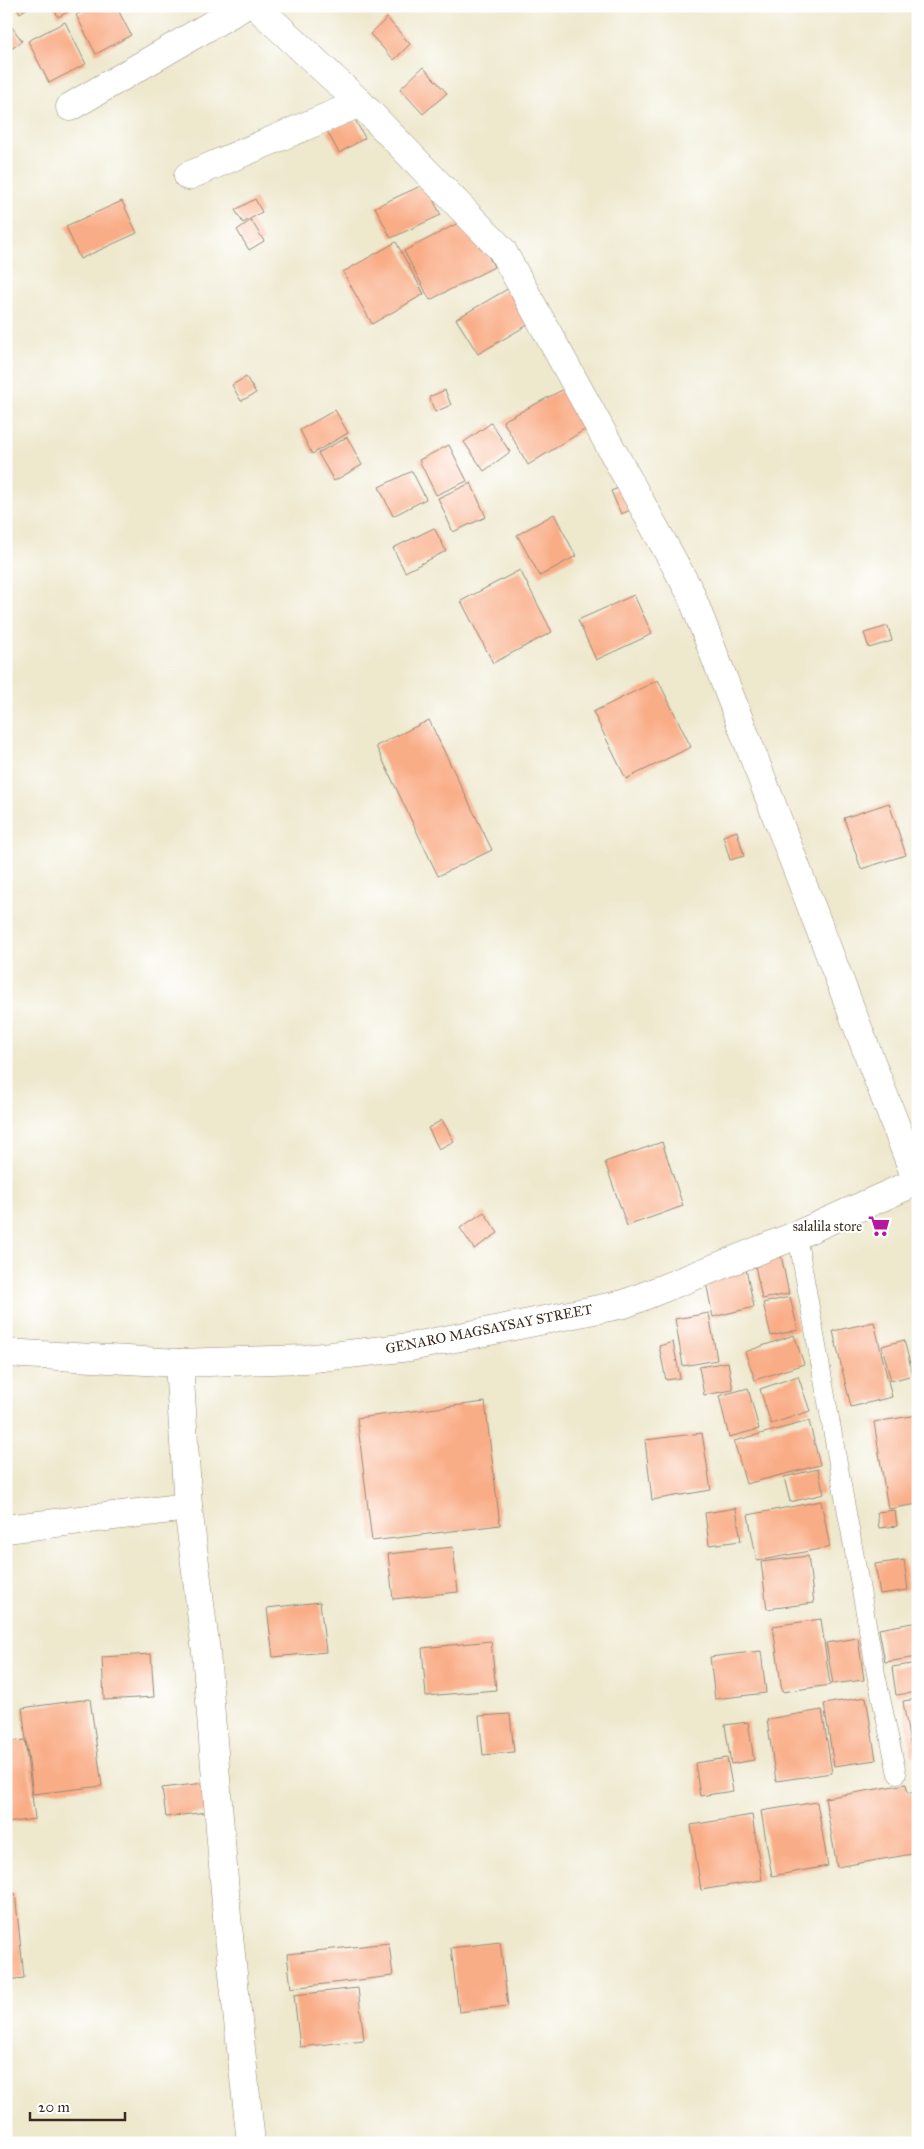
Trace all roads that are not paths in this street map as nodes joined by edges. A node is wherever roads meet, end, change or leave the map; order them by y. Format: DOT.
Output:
graph roads {
  1 [pos="244,6"];
  2 [pos="256,6"];
  3 [pos="360,103"];
  4 [pos="70,106"];
  5 [pos="188,176"];
  6 [pos="918,1181"];
  7 [pos="797,1235"];
  8 [pos="6,1353"];
  9 [pos="179,1362"];
  10 [pos="188,1507"];
  11 [pos="6,1529"];
  12 [pos="897,1774"];
  13 [pos="250,2143"];
  1 -- 4 [label="street"];
  2 -- 3 [label="street"];
  3 -- 5 [label="street"];
  3 -- 6 [label="street"];
  6 -- 7 [label="street, GENARO MAGSAYSAY STREET"];
  7 -- 9 [label="street, GENARO MAGSAYSAY STREET"];
  7 -- 12 [label="lane"];
  8 -- 9 [label="street, GENARO MAGSAYSAY STREET"];
  9 -- 10 [label="street"];
  10 -- 11 [label="street"];
  10 -- 13 [label="street"];
}
